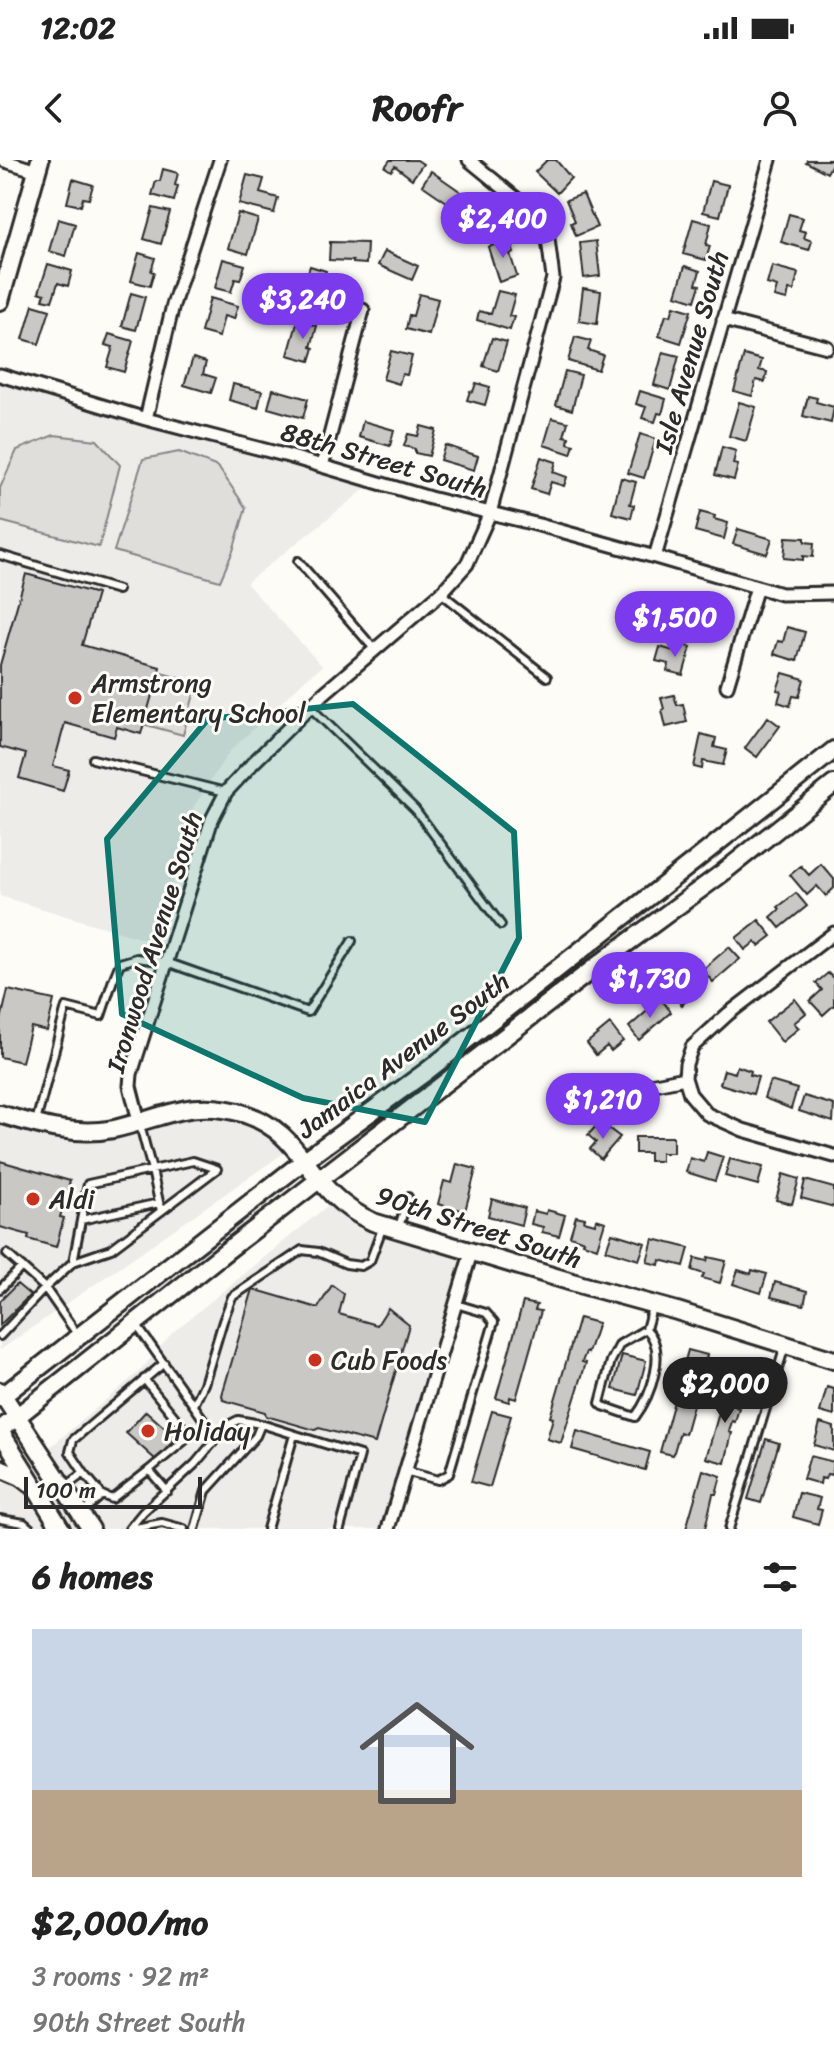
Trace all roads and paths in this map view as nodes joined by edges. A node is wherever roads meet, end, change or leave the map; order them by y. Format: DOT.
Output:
graph roads {
  1 [pos="2,160"];
  2 [pos="220,160"];
  3 [pos="469,160"];
  4 [pos="770,160"];
  5 [pos="38,166"];
  6 [pos="0,301"];
  7 [pos="363,310"];
  8 [pos="723,320"];
  9 [pos="827,347"];
  10 [pos="0,375"];
  11 [pos="146,419"];
  12 [pos="322,466"];
  13 [pos="490,513"];
  14 [pos="0,555"];
  15 [pos="655,557"];
  16 [pos="298,561"];
  17 [pos="757,587"];
  18 [pos="118,590"];
  19 [pos="441,593"];
  20 [pos="834,593"];
  21 [pos="375,650"];
  22 [pos="547,677"];
  23 [pos="727,686"];
  24 [pos="310,707"];
  25 [pos="834,750"];
  26 [pos="93,759"];
  27 [pos="834,784"];
  28 [pos="226,792"];
  29 [pos="501,925"];
  30 [pos="834,933"];
  31 [pos="352,941"];
  32 [pos="166,962"];
  33 [pos="685,1078"];
  34 [pos="630,1089"];
  35 [pos="0,1114"];
  36 [pos="139,1121"];
  37 [pos="35,1125"];
  38 [pos="834,1156"];
  39 [pos="305,1160"];
  40 [pos="152,1170"];
  41 [pos="320,1180"];
  42 [pos="408,1197"];
  43 [pos="160,1207"];
  44 [pos="81,1220"];
  45 [pos="391,1228"];
  46 [pos="471,1253"];
  47 [pos="7,1254"];
  48 [pos="73,1262"];
  49 [pos="22,1267"];
  50 [pos="45,1288"];
  51 [pos="0,1289"];
  52 [pos="456,1304"];
  53 [pos="653,1304"];
  54 [pos="135,1323"];
  55 [pos="646,1329"];
  56 [pos="0,1336"];
  57 [pos="79,1337"];
  58 [pos="785,1346"];
  59 [pos="834,1360"];
  60 [pos="164,1363"];
  61 [pos="144,1379"];
  62 [pos="1,1395"];
  63 [pos="194,1405"];
  64 [pos="17,1416"];
  65 [pos="261,1424"];
  66 [pos="0,1430"];
  67 [pos="294,1435"];
  68 [pos="216,1437"];
  69 [pos="0,1468"];
  70 [pos="149,1470"];
  71 [pos="405,1471"];
  72 [pos="84,1473"];
  73 [pos="65,1487"];
  74 [pos="35,1488"];
  75 [pos="167,1491"];
  76 [pos="102,1495"];
  77 [pos="82,1513"];
  78 [pos="0,1519"];
  79 [pos="31,1529"];
  80 [pos="61,1529"];
  81 [pos="91,1529"];
  82 [pos="130,1529"];
  83 [pos="184,1529"];
  84 [pos="195,1529"];
  85 [pos="267,1529"];
  86 [pos="340,1529"];
  87 [pos="388,1529"];
  88 [pos="729,1529"];
  1 -- 5 [label="street"];
  2 -- 11 [label="street"];
  3 -- 13 [label="street, Ironwood Avenue South"];
  4 -- 8 [label="street, Isle Avenue South"];
  5 -- 6 [label="main road"];
  7 -- 12 [label="street"];
  8 -- 9 [label="street"];
  8 -- 15 [label="street, Isle Avenue South"];
  10 -- 11 [label="street, 88th Street South"];
  11 -- 12 [label="street, 88th Street South"];
  12 -- 13 [label="street, 88th Street South"];
  13 -- 15 [label="street, 88th Street South"];
  13 -- 19 [label="street, Ironwood Avenue South"];
  14 -- 18 [label="lane"];
  15 -- 17 [label="street, 88th Street South"];
  16 -- 21 [label="lane"];
  17 -- 20 [label="street, 88th Street South"];
  17 -- 23 [label="street"];
  19 -- 21 [label="street, Ironwood Avenue South"];
  19 -- 22 [label="lane"];
  21 -- 24 [label="street, Ironwood Avenue South"];
  24 -- 28 [label="street, Ironwood Avenue South"];
  24 -- 29 [label="lane"];
  25 -- 39 [label="main road, Jamaica Avenue South"];
  26 -- 28 [label="lane"];
  27 -- 41 [label="main road, Jamaica Avenue South"];
  28 -- 32 [label="street, Ironwood Avenue South"];
  30 -- 33 [label="street"];
  31 -- 32 [label="lane"];
  32 -- 36 [label="street, Ironwood Avenue South"];
  32 -- 37 [label="lane"];
  33 -- 34 [label="street"];
  33 -- 38 [label="street"];
  35 -- 37 [label="main road, 90th Street South"];
  36 -- 37 [label="main road, 90th Street South"];
  36 -- 39 [label="main road, 90th Street South"];
  36 -- 40 [label="lane"];
  39 -- 41 [label="main road, 90th Street South"];
  39 -- 57 [label="main road, Jamaica Avenue South"];
  40 -- 43 [label="lane"];
  40 -- 43 [label="lane"];
  40 -- 44 [label="lane"];
  41 -- 45 [label="main road, 90th Street South"];
  41 -- 54 [label="main road, Jamaica Avenue South"];
  42 -- 45 [label="lane"];
  43 -- 44 [label="lane"];
  43 -- 48 [label="lane"];
  44 -- 48 [label="lane"];
  45 -- 46 [label="main road, 90th Street South"];
  45 -- 63 [label="lane"];
  46 -- 52 [label="street"];
  46 -- 53 [label="main road, 90th Street South"];
  47 -- 49 [label="lane"];
  48 -- 50 [label="lane"];
  49 -- 50 [label="lane"];
  49 -- 51 [label="lane"];
  50 -- 56 [label="lane"];
  50 -- 57 [label="lane"];
  52 -- 71 [label="street"];
  52 -- 71 [label="lane"];
  53 -- 55 [label="lane"];
  53 -- 58 [label="main road, 90th Street South"];
  54 -- 60 [label="lane"];
  54 -- 64 [label="main road, Jamaica Avenue South"];
  55 -- 55 [label="lane"];
  57 -- 62 [label="main road, Jamaica Avenue South"];
  58 -- 59 [label="main road, 90th Street South"];
  58 -- 88 [label="lane"];
  60 -- 61 [label="lane"];
  60 -- 63 [label="lane"];
  61 -- 70 [label="lane"];
  61 -- 72 [label="lane"];
  62 -- 64 [label="main road"];
  63 -- 68 [label="lane"];
  64 -- 66 [label="main road, Jamaica Avenue South"];
  64 -- 73 [label="main road"];
  65 -- 67 [label="lane"];
  65 -- 68 [label="lane"];
  65 -- 84 [label="lane"];
  66 -- 74 [label="main road"];
  67 -- 85 [label="lane"];
  67 -- 86 [label="lane"];
  68 -- 75 [label="lane"];
  69 -- 74 [label="main road"];
  70 -- 75 [label="lane"];
  70 -- 76 [label="lane"];
  71 -- 87 [label="street"];
  72 -- 73 [label="lane"];
  72 -- 76 [label="lane"];
  73 -- 77 [label="main road"];
  74 -- 80 [label="main road"];
  75 -- 82 [label="lane"];
  76 -- 77 [label="lane"];
  77 -- 81 [label="main road"];
  78 -- 79 [label="lane"];
  82 -- 83 [label="lane"];
}
